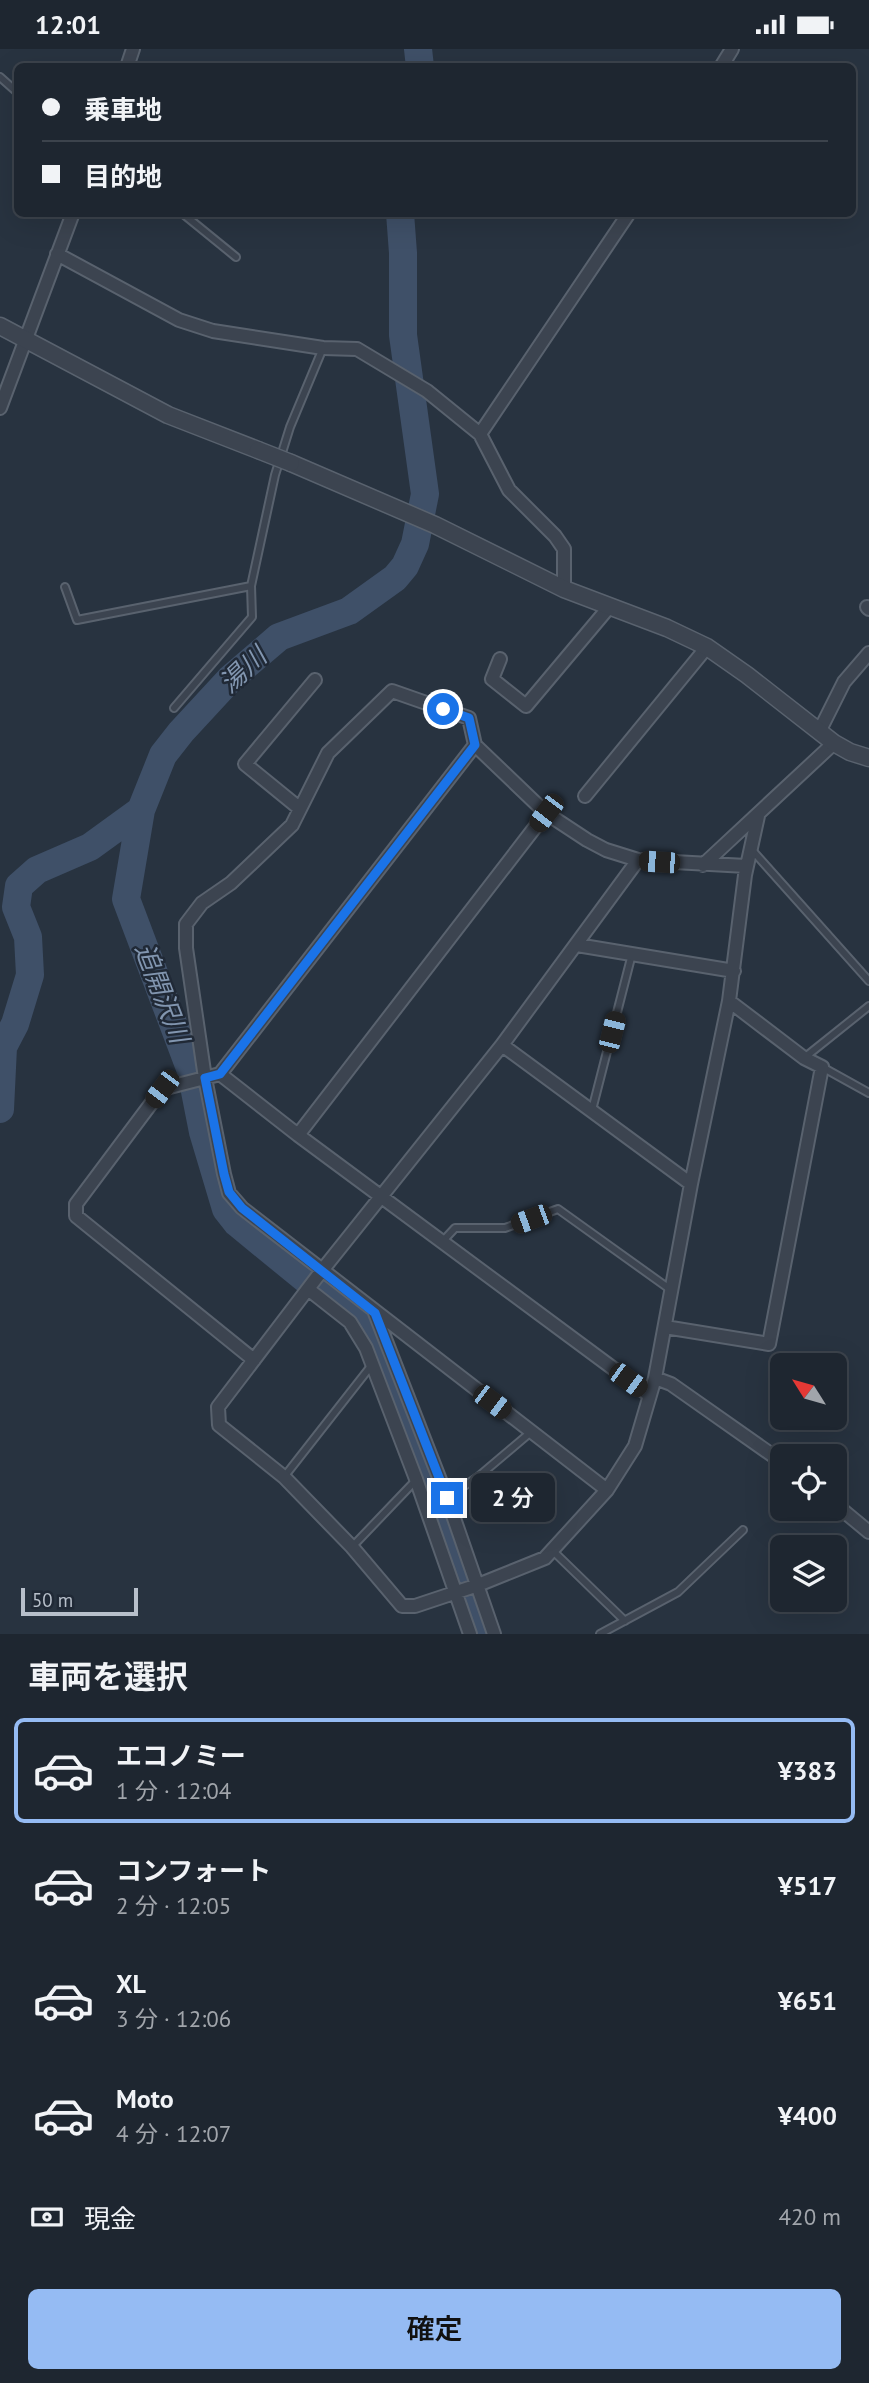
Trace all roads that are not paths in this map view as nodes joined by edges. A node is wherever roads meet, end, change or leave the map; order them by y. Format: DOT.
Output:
graph roads {
  1 [pos="0,77"];
  2 [pos="14,89"];
  3 [pos="71,217"];
  4 [pos="187,217"];
  5 [pos="626,217"];
  6 [pos="57,254"];
  7 [pos="236,257"];
  8 [pos="0,326"];
  9 [pos="26,339"];
  10 [pos="323,348"];
  11 [pos="0,408"];
  12 [pos="480,434"];
  13 [pos="251,586"];
  14 [pos="65,587"];
  15 [pos="564,589"];
  16 [pos="610,606"];
  17 [pos="707,647"];
  18 [pos="869,653"];
  19 [pos="500,659"];
  20 [pos="315,680"];
  21 [pos="174,708"];
  22 [pos="819,732"];
  23 [pos="834,743"];
  24 [pos="475,745"];
  25 [pos="869,758"];
  26 [pos="585,796"];
  27 [pos="299,809"];
  28 [pos="546,813"];
  29 [pos="758,817"];
  30 [pos="752,850"];
  31 [pos="638,860"];
  32 [pos="703,865"];
  33 [pos="747,866"];
  34 [pos="578,945"];
  35 [pos="632,954"];
  36 [pos="734,971"];
  37 [pos="869,981"];
  38 [pos="729,1001"];
  39 [pos="869,1006"];
  40 [pos="502,1045"];
  41 [pos="804,1058"];
  42 [pos="822,1067"];
  43 [pos="220,1074"];
  44 [pos="196,1080"];
  45 [pos="869,1093"];
  46 [pos="592,1110"];
  47 [pos="298,1135"];
  48 [pos="691,1184"];
  49 [pos="381,1197"];
  50 [pos="441,1242"];
  51 [pos="321,1272"];
  52 [pos="309,1288"];
  53 [pos="671,1290"];
  54 [pos="375,1313"];
  55 [pos="665,1327"];
  56 [pos="254,1360"];
  57 [pos="373,1364"];
  58 [pos="655,1378"];
  59 [pos="649,1395"];
  60 [pos="531,1432"];
  61 [pos="770,1454"];
  62 [pos="284,1477"];
  63 [pos="416,1479"];
  64 [pos="607,1490"];
  65 [pos="447,1498"];
  66 [pos="847,1514"];
  67 [pos="743,1530"];
  68 [pos="869,1532"];
  69 [pos="352,1547"];
  70 [pos="553,1551"];
  71 [pos="474,1586"];
  72 [pos="455,1591"];
  73 [pos="625,1621"];
  74 [pos="470,1634"];
  75 [pos="494,1634"];
  76 [pos="600,1634"];
  1 -- 2 [label="lane"];
  3 -- 6 [label="street"];
  4 -- 7 [label="lane"];
  5 -- 12 [label="street"];
  6 -- 9 [label="street"];
  6 -- 10 [label="street"];
  8 -- 9 [label="street"];
  9 -- 11 [label="street"];
  9 -- 15 [label="street, bridge"];
  10 -- 12 [label="street"];
  10 -- 13 [label="lane"];
  12 -- 15 [label="street"];
  13 -- 14 [label="lane"];
  13 -- 21 [label="lane"];
  15 -- 16 [label="street"];
  16 -- 17 [label="street"];
  16 -- 19 [label="street"];
  17 -- 22 [label="street"];
  17 -- 26 [label="street"];
  18 -- 22 [label="street"];
  20 -- 27 [label="street"];
  22 -- 23 [label="street"];
  23 -- 25 [label="street"];
  23 -- 29 [label="street"];
  24 -- 27 [label="street"];
  24 -- 28 [label="street"];
  24 -- 43 [label="street"];
  27 -- 44 [label="street"];
  28 -- 31 [label="street"];
  28 -- 47 [label="street"];
  29 -- 30 [label="street"];
  29 -- 32 [label="street"];
  30 -- 33 [label="street"];
  30 -- 37 [label="lane"];
  31 -- 32 [label="street"];
  31 -- 34 [label="street"];
  32 -- 33 [label="street"];
  33 -- 36 [label="street"];
  34 -- 35 [label="street"];
  34 -- 40 [label="street"];
  35 -- 36 [label="street"];
  35 -- 46 [label="lane"];
  36 -- 38 [label="street"];
  38 -- 41 [label="street"];
  38 -- 48 [label="street"];
  39 -- 41 [label="lane"];
  40 -- 46 [label="street"];
  40 -- 49 [label="street"];
  41 -- 42 [label="street"];
  42 -- 45 [label="lane"];
  42 -- 55 [label="street"];
  43 -- 44 [label="street"];
  43 -- 47 [label="street"];
  44 -- 51 [label="street"];
  44 -- 56 [label="street"];
  46 -- 48 [label="street"];
  47 -- 49 [label="street"];
  48 -- 53 [label="street"];
  49 -- 50 [label="street"];
  49 -- 51 [label="street"];
  50 -- 53 [label="lane"];
  50 -- 59 [label="street"];
  51 -- 52 [label="street"];
  51 -- 54 [label="street"];
  52 -- 56 [label="street"];
  52 -- 57 [label="street"];
  53 -- 55 [label="street"];
  54 -- 60 [label="street"];
  54 -- 65 [label="street"];
  55 -- 58 [label="street"];
  56 -- 62 [label="street"];
  57 -- 62 [label="lane"];
  57 -- 63 [label="street"];
  58 -- 59 [label="street"];
  58 -- 61 [label="street"];
  59 -- 64 [label="street"];
  60 -- 64 [label="street"];
  60 -- 65 [label="lane"];
  62 -- 69 [label="street"];
  63 -- 69 [label="lane"];
  63 -- 72 [label="street"];
  64 -- 70 [label="street"];
  65 -- 71 [label="street"];
  66 -- 68 [label="street"];
  67 -- 73 [label="lane"];
  69 -- 72 [label="street"];
  70 -- 71 [label="street"];
  70 -- 73 [label="lane"];
  71 -- 72 [label="street"];
  71 -- 75 [label="street"];
  72 -- 74 [label="street"];
  73 -- 76 [label="lane"];
}
